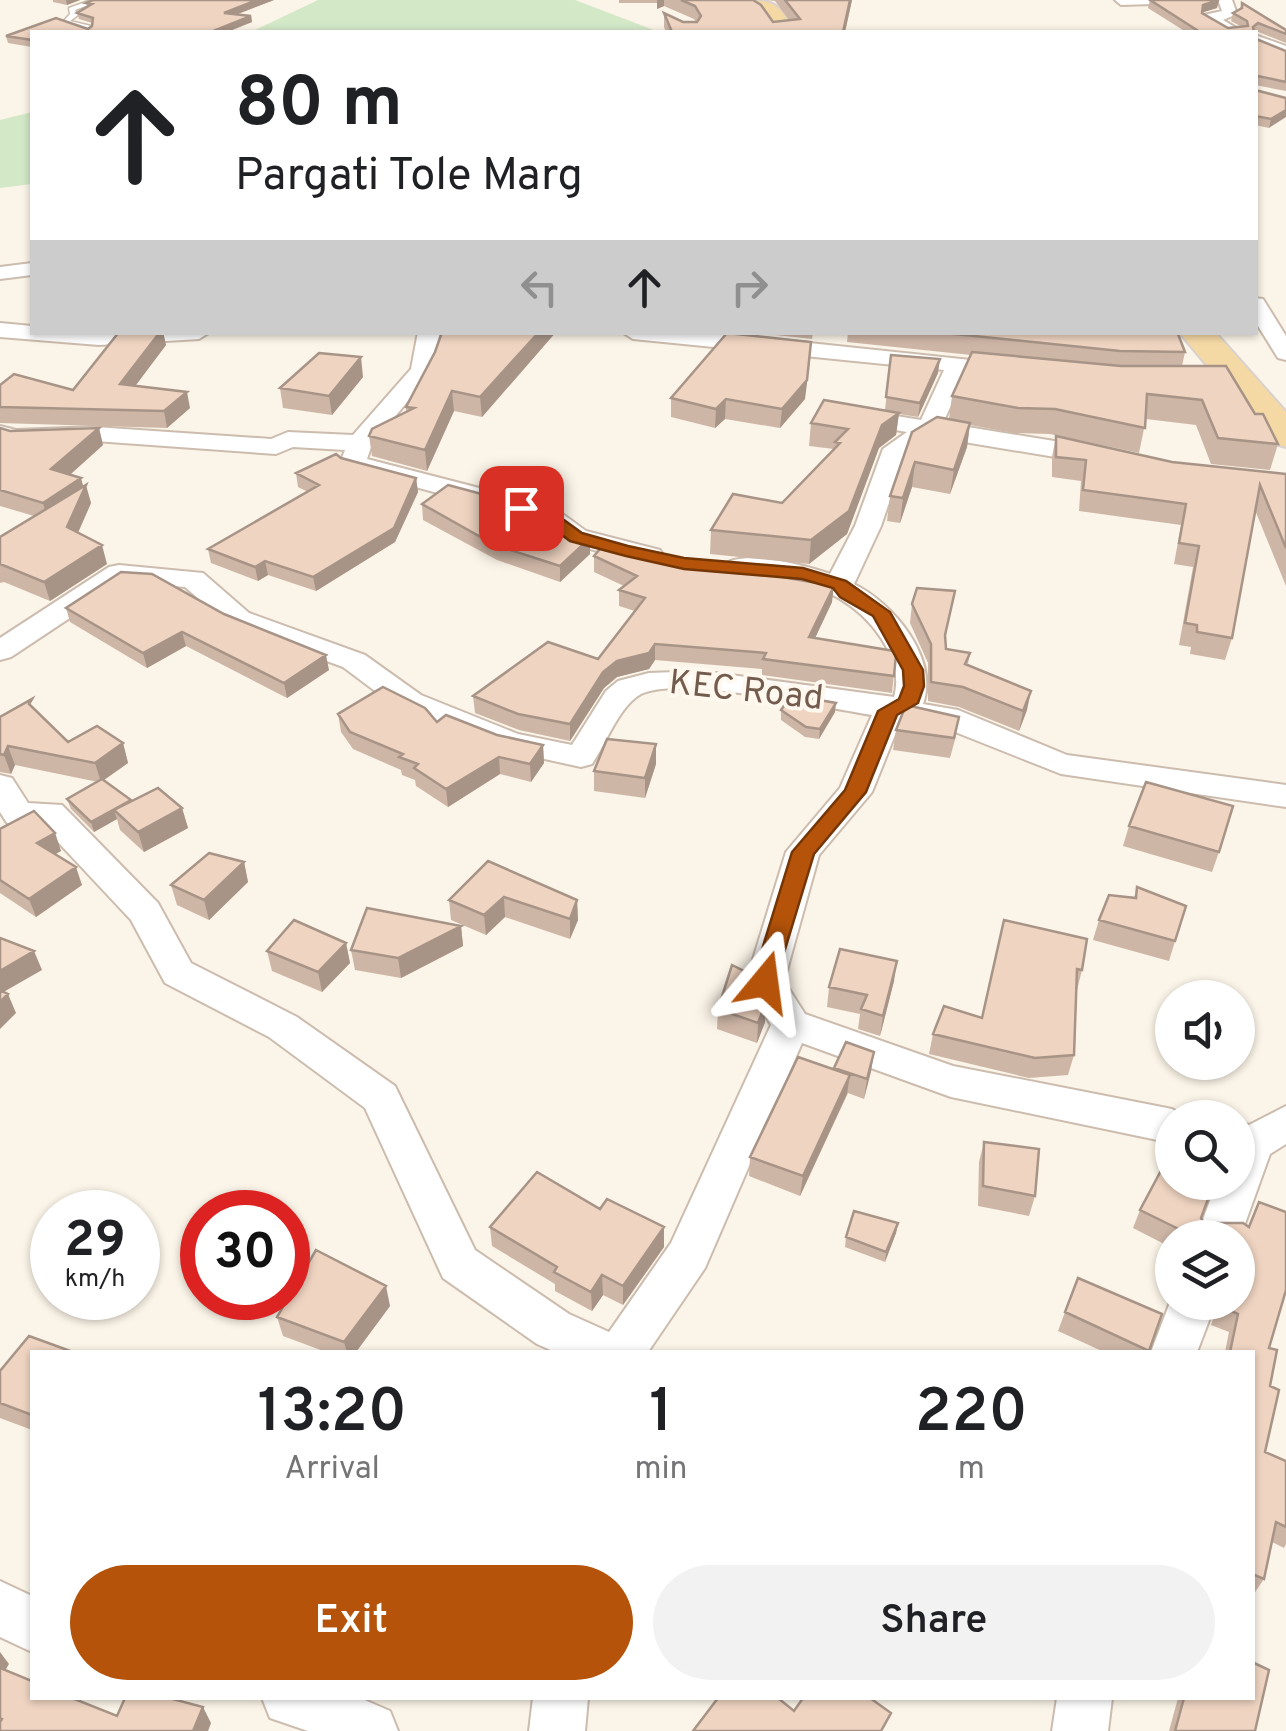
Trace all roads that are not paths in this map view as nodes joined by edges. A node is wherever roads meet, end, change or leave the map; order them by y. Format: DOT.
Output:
graph roads {
  1 [pos="98,0"];
  2 [pos="751,0"];
  3 [pos="1154,0"];
  4 [pos="1225,0"];
  5 [pos="1120,1"];
  6 [pos="88,30"];
  7 [pos="783,30"];
  8 [pos="1232,30"];
  9 [pos="1258,41"];
  10 [pos="1285,48"];
  11 [pos="30,269"];
  12 [pos="0,273"];
  13 [pos="1258,309"];
  14 [pos="0,330"];
  15 [pos="30,332"];
  16 [pos="66,335"];
  17 [pos="149,335"];
  18 [pos="428,335"];
  19 [pos="682,335"];
  20 [pos="1189,339"];
  21 [pos="1286,352"];
  22 [pos="958,364"];
  23 [pos="1027,372"];
  24 [pos="1235,380"];
  25 [pos="1198,381"];
  26 [pos="824,411"];
  27 [pos="928,430"];
  28 [pos="0,433"];
  29 [pos="1286,435"];
  30 [pos="360,442"];
  31 [pos="1115,460"];
  32 [pos="684,563"];
  33 [pos="714,565"];
  34 [pos="840,584"];
  35 [pos="0,651"];
  36 [pos="888,711"];
  37 [pos="0,786"];
  38 [pos="1286,796"];
  39 [pos="791,1024"];
  40 [pos="1155,1123"];
  41 [pos="1259,1135"];
  42 [pos="1225,1220"];
  43 [pos="1186,1320"];
  44 [pos="599,1350"];
  45 [pos="623,1350"];
  46 [pos="1175,1350"];
  47 [pos="0,1608"];
  48 [pos="30,1625"];
  49 [pos="306,1700"];
  50 [pos="562,1700"];
  51 [pos="1085,1700"];
  52 [pos="370,1731"];
  53 [pos="557,1731"];
  54 [pos="1080,1731"];
  1 -- 6 [label="lane"];
  2 -- 7 [label="main road"];
  3 -- 5 [label="street"];
  4 -- 8 [label="street"];
  9 -- 10 [label="street"];
  11 -- 12 [label="street"];
  13 -- 21 [label="street"];
  14 -- 15 [label="street"];
  16 -- 17 [label="street"];
  18 -- 30 [label="street"];
  19 -- 22 [label="street"];
  20 -- 24 [label="main road"];
  22 -- 23 [label="street"];
  22 -- 27 [label="street"];
  24 -- 25 [label="street"];
  24 -- 29 [label="main road"];
  26 -- 27 [label="street"];
  27 -- 31 [label="street"];
  27 -- 34 [label="street"];
  28 -- 30 [label="street"];
  30 -- 32 [label="street"];
  33 -- 34 [label="street"];
  34 -- 36 [label="street"];
  35 -- 36 [label="street, KEC Road"];
  36 -- 38 [label="street, KEC Road"];
  36 -- 39 [label="street"];
  37 -- 44 [label="street"];
  39 -- 40 [label="street"];
  39 -- 45 [label="street"];
  41 -- 42 [label="street"];
  43 -- 46 [label="street"];
  47 -- 48 [label="street"];
  49 -- 52 [label="street"];
  50 -- 53 [label="street"];
  51 -- 54 [label="street"];
}
